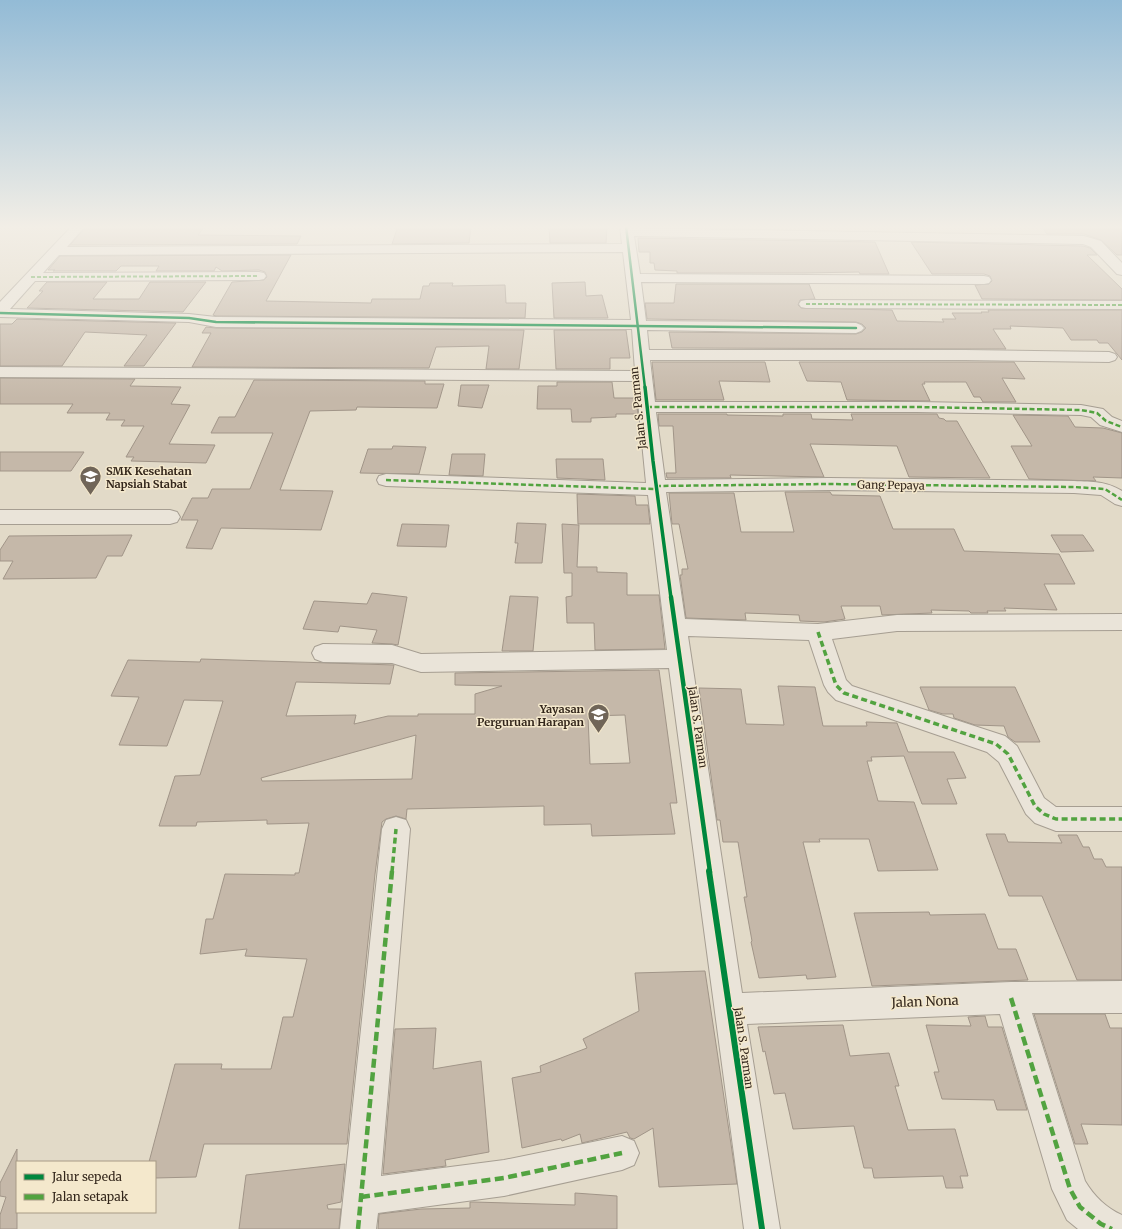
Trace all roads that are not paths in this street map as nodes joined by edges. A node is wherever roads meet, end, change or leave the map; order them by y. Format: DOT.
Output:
graph roads {
  1 [pos="25,283"];
  2 [pos="635,283"];
  3 [pos="806,304"];
  4 [pos="1122,305"];
  5 [pos="0,312"];
  6 [pos="639,324"];
  7 [pos="856,328"];
  8 [pos="1109,358"];
  9 [pos="643,366"];
  10 [pos="0,372"];
  11 [pos="647,407"];
  12 [pos="1122,427"];
  13 [pos="386,480"];
  14 [pos="656,487"];
  15 [pos="1122,500"];
  16 [pos="0,517"];
  17 [pos="170,517"];
  18 [pos="1122,622"];
  19 [pos="675,627"];
  20 [pos="818,632"];
  21 [pos="322,653"];
  22 [pos="680,659"];
  23 [pos="1122,819"];
  24 [pos="396,828"];
  25 [pos="1122,997"];
  26 [pos="1011,998"];
  27 [pos="729,1009"];
  28 [pos="622,1153"];
  29 [pos="360,1213"];
  30 [pos="762,1229"];
  31 [pos="1112,1229"];
  1 -- 5 [label="street"];
  2 -- 6 [label="street, Jalan S. Parman"];
  3 -- 4 [label="street"];
  5 -- 6 [label="street"];
  6 -- 7 [label="street"];
  6 -- 9 [label="street, Jalan S. Parman"];
  8 -- 9 [label="street"];
  9 -- 10 [label="street"];
  9 -- 11 [label="street, Jalan S. Parman"];
  11 -- 12 [label="street"];
  11 -- 14 [label="street, Jalan S. Parman"];
  13 -- 14 [label="street, Gang Pepaya"];
  14 -- 15 [label="street, Gang Pepaya"];
  14 -- 19 [label="street, Jalan S. Parman"];
  16 -- 17 [label="street"];
  18 -- 20 [label="street"];
  19 -- 20 [label="street"];
  19 -- 22 [label="street, Jalan S. Parman"];
  20 -- 23 [label="street"];
  21 -- 22 [label="street"];
  22 -- 27 [label="street, Jalan S. Parman"];
  24 -- 29 [label="street"];
  25 -- 26 [label="street, Jalan Nona"];
  26 -- 27 [label="street, Jalan Nona"];
  26 -- 31 [label="street"];
  27 -- 30 [label="street, Jalan S. Parman"];
  28 -- 29 [label="street"];
}
